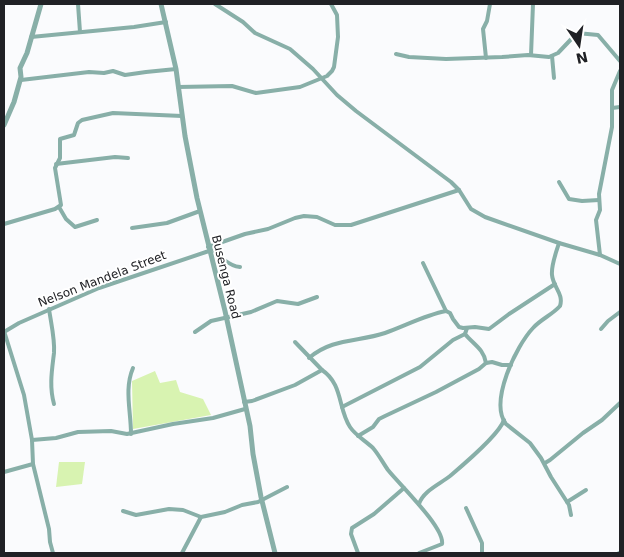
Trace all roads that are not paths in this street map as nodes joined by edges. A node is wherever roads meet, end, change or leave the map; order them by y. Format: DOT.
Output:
graph roads {
  1 [pos="41,4"];
  2 [pos="78,4"];
  3 [pos="161,4"];
  4 [pos="214,4"];
  5 [pos="332,4"];
  6 [pos="490,4"];
  7 [pos="533,4"];
  8 [pos="166,22"];
  9 [pos="80,32"];
  10 [pos="31,37"];
  11 [pos="396,54"];
  12 [pos="531,55"];
  13 [pos="552,56"];
  14 [pos="486,58"];
  15 [pos="620,61"];
  16 [pos="176,70"];
  17 [pos="620,71"];
  18 [pos="322,78"];
  19 [pos="554,78"];
  20 [pos="20,80"];
  21 [pos="178,88"];
  22 [pos="620,107"];
  23 [pos="612,108"];
  24 [pos="182,116"];
  25 [pos="4,125"];
  26 [pos="128,158"];
  27 [pos="56,164"];
  28 [pos="559,182"];
  29 [pos="459,190"];
  30 [pos="600,200"];
  31 [pos="59,207"];
  32 [pos="200,211"];
  33 [pos="97,220"];
  34 [pos="4,224"];
  35 [pos="132,228"];
  36 [pos="559,243"];
  37 [pos="209,248"];
  38 [pos="600,255"];
  39 [pos="423,263"];
  40 [pos="620,264"];
  41 [pos="240,268"];
  42 [pos="555,284"];
  43 [pos="317,297"];
  44 [pos="49,309"];
  45 [pos="446,311"];
  46 [pos="620,312"];
  47 [pos="227,318"];
  48 [pos="468,328"];
  49 [pos="601,329"];
  50 [pos="4,332"];
  51 [pos="195,332"];
  52 [pos="465,334"];
  53 [pos="295,342"];
  54 [pos="309,358"];
  55 [pos="486,363"];
  56 [pos="511,365"];
  57 [pos="133,368"];
  58 [pos="322,370"];
  59 [pos="244,402"];
  60 [pos="620,403"];
  61 [pos="54,404"];
  62 [pos="342,407"];
  63 [pos="245,409"];
  64 [pos="504,420"];
  65 [pos="131,434"];
  66 [pos="358,436"];
  67 [pos="32,440"];
  68 [pos="544,463"];
  69 [pos="33,464"];
  70 [pos="4,472"];
  71 [pos="287,487"];
  72 [pos="404,488"];
  73 [pos="586,490"];
  74 [pos="262,500"];
  75 [pos="567,502"];
  76 [pos="419,504"];
  77 [pos="466,508"];
  78 [pos="123,511"];
  79 [pos="571,515"];
  80 [pos="201,517"];
  81 [pos="53,553"];
  82 [pos="182,553"];
  83 [pos="275,553"];
  84 [pos="358,553"];
  85 [pos="419,553"];
  86 [pos="482,553"];
  1 -- 10 [label="street"];
  2 -- 9 [label="street"];
  3 -- 8 [label="street, Busenga Road"];
  4 -- 18 [label="street"];
  5 -- 18 [label="street"];
  6 -- 14 [label="street"];
  7 -- 12 [label="street"];
  8 -- 9 [label="street"];
  8 -- 16 [label="street, Busenga Road"];
  9 -- 10 [label="street"];
  10 -- 20 [label="street"];
  11 -- 14 [label="street"];
  12 -- 13 [label="street"];
  12 -- 14 [label="street"];
  13 -- 15 [label="street"];
  13 -- 19 [label="street"];
  16 -- 20 [label="street"];
  16 -- 21 [label="street, Busenga Road"];
  17 -- 23 [label="street"];
  18 -- 21 [label="street"];
  18 -- 29 [label="street"];
  20 -- 25 [label="street"];
  21 -- 24 [label="street, Busenga Road"];
  22 -- 23 [label="street"];
  23 -- 30 [label="street"];
  24 -- 27 [label="street"];
  24 -- 32 [label="street, Busenga Road"];
  26 -- 27 [label="street"];
  27 -- 31 [label="street"];
  28 -- 30 [label="street"];
  29 -- 36 [label="street"];
  29 -- 37 [label="street, Nelson Mandela Street"];
  30 -- 38 [label="street"];
  31 -- 33 [label="street"];
  31 -- 34 [label="street"];
  32 -- 35 [label="street"];
  32 -- 37 [label="street, Busenga Road"];
  36 -- 38 [label="street"];
  36 -- 42 [label="street"];
  37 -- 41 [label="street"];
  37 -- 44 [label="street, Nelson Mandela Street"];
  37 -- 47 [label="street, Busenga Road"];
  38 -- 40 [label="street"];
  39 -- 45 [label="street"];
  42 -- 48 [label="street"];
  42 -- 56 [label="street"];
  43 -- 47 [label="street"];
  44 -- 50 [label="street, Nelson Mandela Street"];
  44 -- 61 [label="street"];
  45 -- 48 [label="street"];
  45 -- 54 [label="street"];
  46 -- 49 [label="street"];
  47 -- 51 [label="street"];
  47 -- 59 [label="street, Busenga Road"];
  48 -- 52 [label="street"];
  50 -- 67 [label="street"];
  52 -- 55 [label="street"];
  52 -- 62 [label="street"];
  53 -- 54 [label="street"];
  54 -- 58 [label="street"];
  55 -- 56 [label="street"];
  55 -- 66 [label="street"];
  56 -- 64 [label="street"];
  57 -- 65 [label="street"];
  58 -- 59 [label="street"];
  58 -- 62 [label="street"];
  59 -- 63 [label="street, Busenga Road"];
  60 -- 68 [label="street"];
  62 -- 66 [label="street"];
  63 -- 65 [label="street"];
  63 -- 74 [label="street, Busenga Road"];
  64 -- 68 [label="street"];
  64 -- 76 [label="street"];
  65 -- 67 [label="street"];
  66 -- 72 [label="street"];
  67 -- 69 [label="street"];
  68 -- 75 [label="street"];
  69 -- 70 [label="street"];
  69 -- 81 [label="street"];
  71 -- 74 [label="street"];
  72 -- 76 [label="street"];
  72 -- 84 [label="street"];
  73 -- 75 [label="street"];
  74 -- 80 [label="street"];
  74 -- 83 [label="street, Busenga Road"];
  75 -- 79 [label="street"];
  76 -- 85 [label="street"];
  77 -- 86 [label="street"];
  78 -- 80 [label="street"];
  80 -- 82 [label="street"];
}
